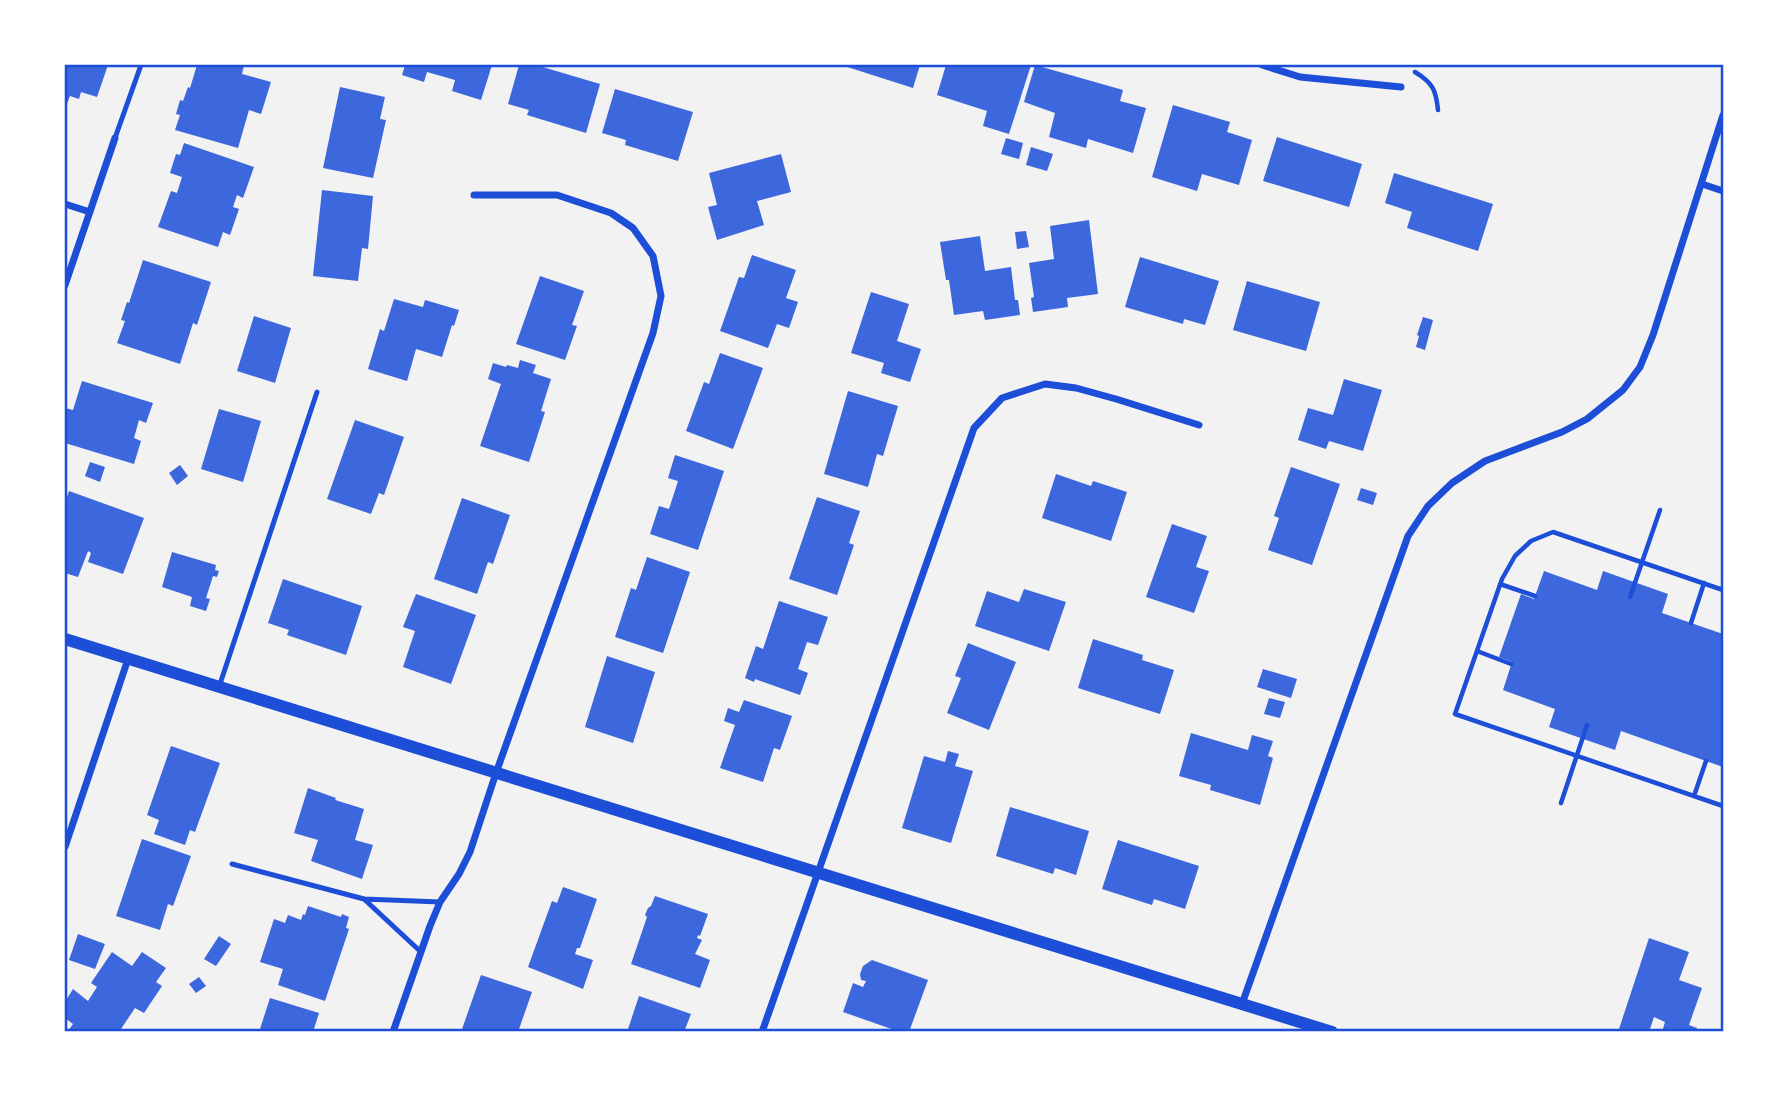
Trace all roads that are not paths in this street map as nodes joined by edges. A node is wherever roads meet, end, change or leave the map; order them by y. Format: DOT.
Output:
graph roads {
  1 [pos="141,65"];
  2 [pos="1262,65"];
  3 [pos="1401,87"];
  4 [pos="1723,115"];
  5 [pos="115,138"];
  6 [pos="1702,184"];
  7 [pos="1723,191"];
  8 [pos="474,195"];
  9 [pos="65,204"];
  10 [pos="90,212"];
  11 [pos="65,285"];
  12 [pos="317,392"];
  13 [pos="1199,425"];
  14 [pos="65,639"];
  15 [pos="128,659"];
  16 [pos="219,687"];
  17 [pos="496,773"];
  18 [pos="65,847"];
  19 [pos="232,864"];
  20 [pos="817,873"];
  21 [pos="364,899"];
  22 [pos="440,902"];
  23 [pos="421,952"];
  24 [pos="1242,1004"];
  25 [pos="393,1032"];
  26 [pos="762,1032"];
  27 [pos="1332,1032"];
  1 -- 5 [label="lane"];
  2 -- 3 [label="street"];
  4 -- 6 [label="street"];
  5 -- 10 [label="street"];
  6 -- 7 [label="street"];
  6 -- 24 [label="street"];
  8 -- 17 [label="street"];
  9 -- 10 [label="street"];
  10 -- 11 [label="street"];
  12 -- 16 [label="lane"];
  13 -- 20 [label="street"];
  14 -- 15 [label="street"];
  15 -- 16 [label="street"];
  15 -- 18 [label="street"];
  16 -- 17 [label="street"];
  17 -- 20 [label="street"];
  17 -- 22 [label="street"];
  19 -- 21 [label="lane"];
  20 -- 24 [label="street"];
  20 -- 26 [label="street"];
  21 -- 22 [label="lane"];
  21 -- 23 [label="lane"];
  22 -- 23 [label="street"];
  23 -- 25 [label="street"];
  24 -- 27 [label="street"];
}
